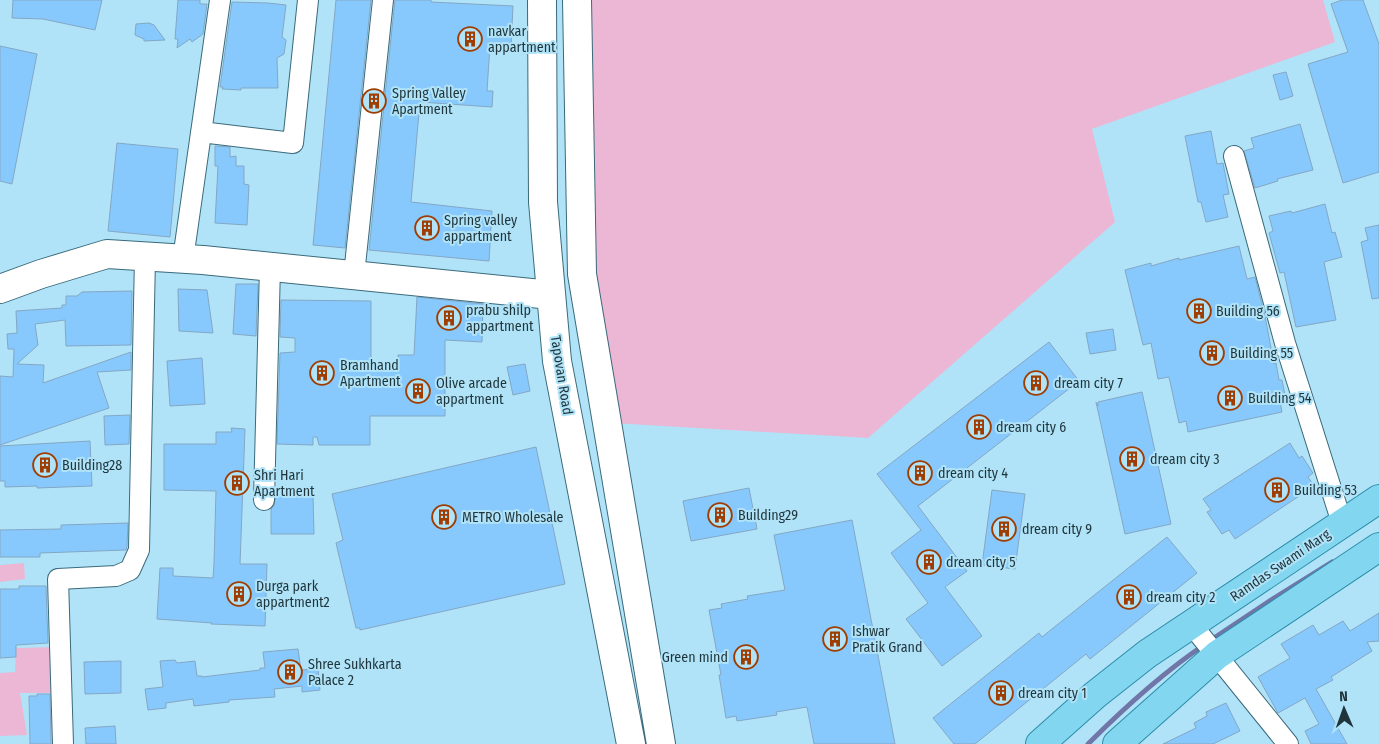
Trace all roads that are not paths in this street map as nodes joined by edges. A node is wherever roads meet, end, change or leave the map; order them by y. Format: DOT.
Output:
graph roads {
  1 [pos="220,0"];
  2 [pos="308,0"];
  3 [pos="382,0"];
  4 [pos="542,0"];
  5 [pos="577,0"];
  6 [pos="201,132"];
  7 [pos="1234,156"];
  8 [pos="146,257"];
  9 [pos="183,259"];
  10 [pos="270,266"];
  11 [pos="354,275"];
  12 [pos="0,289"];
  13 [pos="551,295"];
  14 [pos="1379,499"];
  15 [pos="264,500"];
  16 [pos="1342,524"];
  17 [pos="1379,547"];
  18 [pos="1195,629"];
  19 [pos="1216,653"];
  20 [pos="63,744"];
  21 [pos="631,744"];
  22 [pos="661,744"];
  23 [pos="1040,744"];
  24 [pos="1117,744"];
  25 [pos="1288,744"];
  1 -- 6 [label="street"];
  2 -- 6 [label="street"];
  3 -- 11 [label="street"];
  4 -- 13 [label="main road, Tapovan Road"];
  5 -- 22 [label="main road"];
  6 -- 9 [label="street"];
  7 -- 16 [label="street"];
  8 -- 9 [label="main road"];
  8 -- 12 [label="main road"];
  8 -- 20 [label="street"];
  9 -- 10 [label="main road"];
  10 -- 11 [label="main road"];
  10 -- 15 [label="street"];
  11 -- 13 [label="main road"];
  13 -- 21 [label="main road, Tapovan Road"];
  14 -- 16 [label="main road, Ramdas Swami Marg"];
  16 -- 18 [label="main road, Ramdas Swami Marg"];
  17 -- 19 [label="main road"];
  18 -- 19 [label="street"];
  18 -- 23 [label="main road, Ramdas Swami Marg"];
  19 -- 24 [label="main road"];
  19 -- 25 [label="street"];
}
